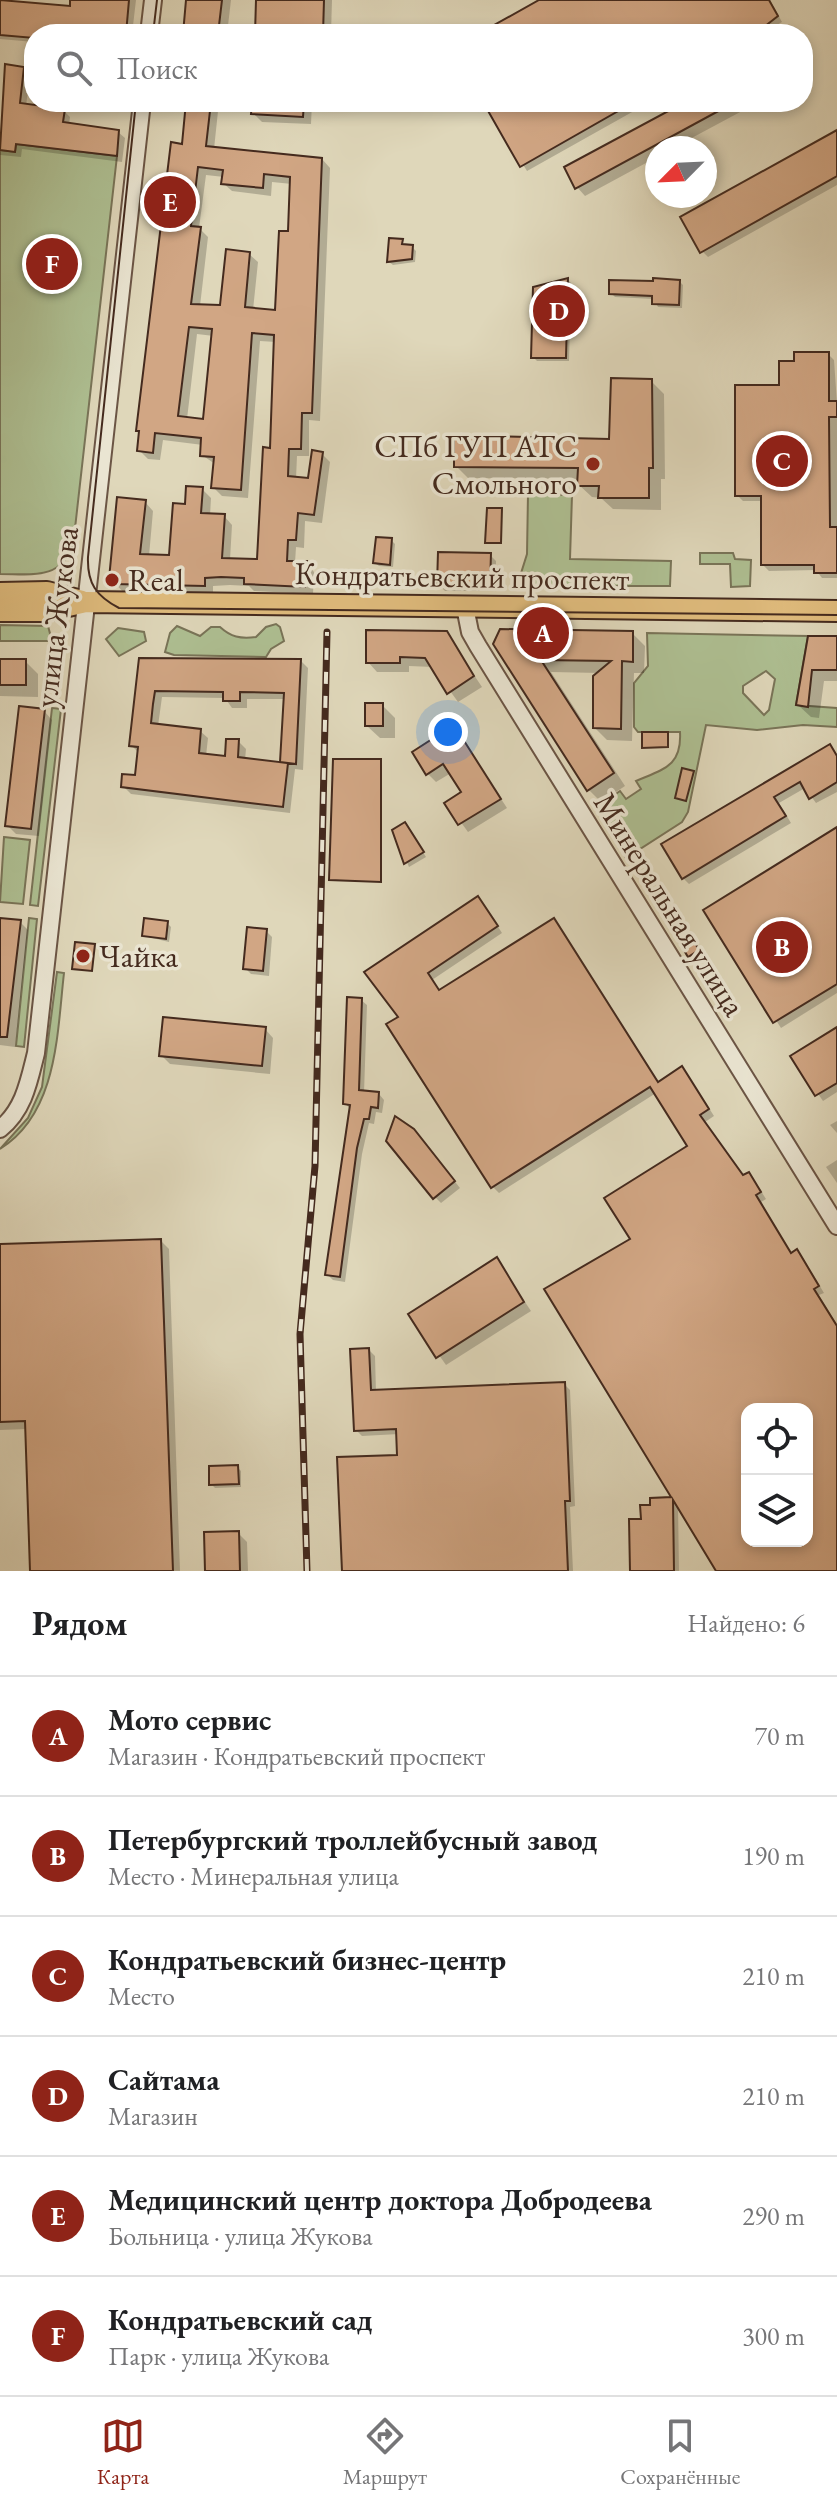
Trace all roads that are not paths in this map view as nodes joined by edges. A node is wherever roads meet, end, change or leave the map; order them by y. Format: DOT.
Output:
graph roads {
  1 [pos="153,0"];
  2 [pos="150,24"];
  3 [pos="141,112"];
  4 [pos="0,593"];
  5 [pos="86,602"];
  6 [pos="465,607"];
  7 [pos="0,611"];
  8 [pos="837,611"];
  9 [pos="0,1129"];
  10 [pos="837,1226"];
  1 -- 2 [label="street"];
  3 -- 5 [label="street, улица Жукова"];
  4 -- 5 [label="main road, Кондратьевский проспект"];
  5 -- 6 [label="main road, Кондратьевский проспект"];
  5 -- 7 [label="main road, Кондратьевский проспект"];
  5 -- 9 [label="street, улица Жукова"];
  6 -- 8 [label="main road, Кондратьевский проспект"];
  6 -- 10 [label="street, Минеральная улица"];
}
